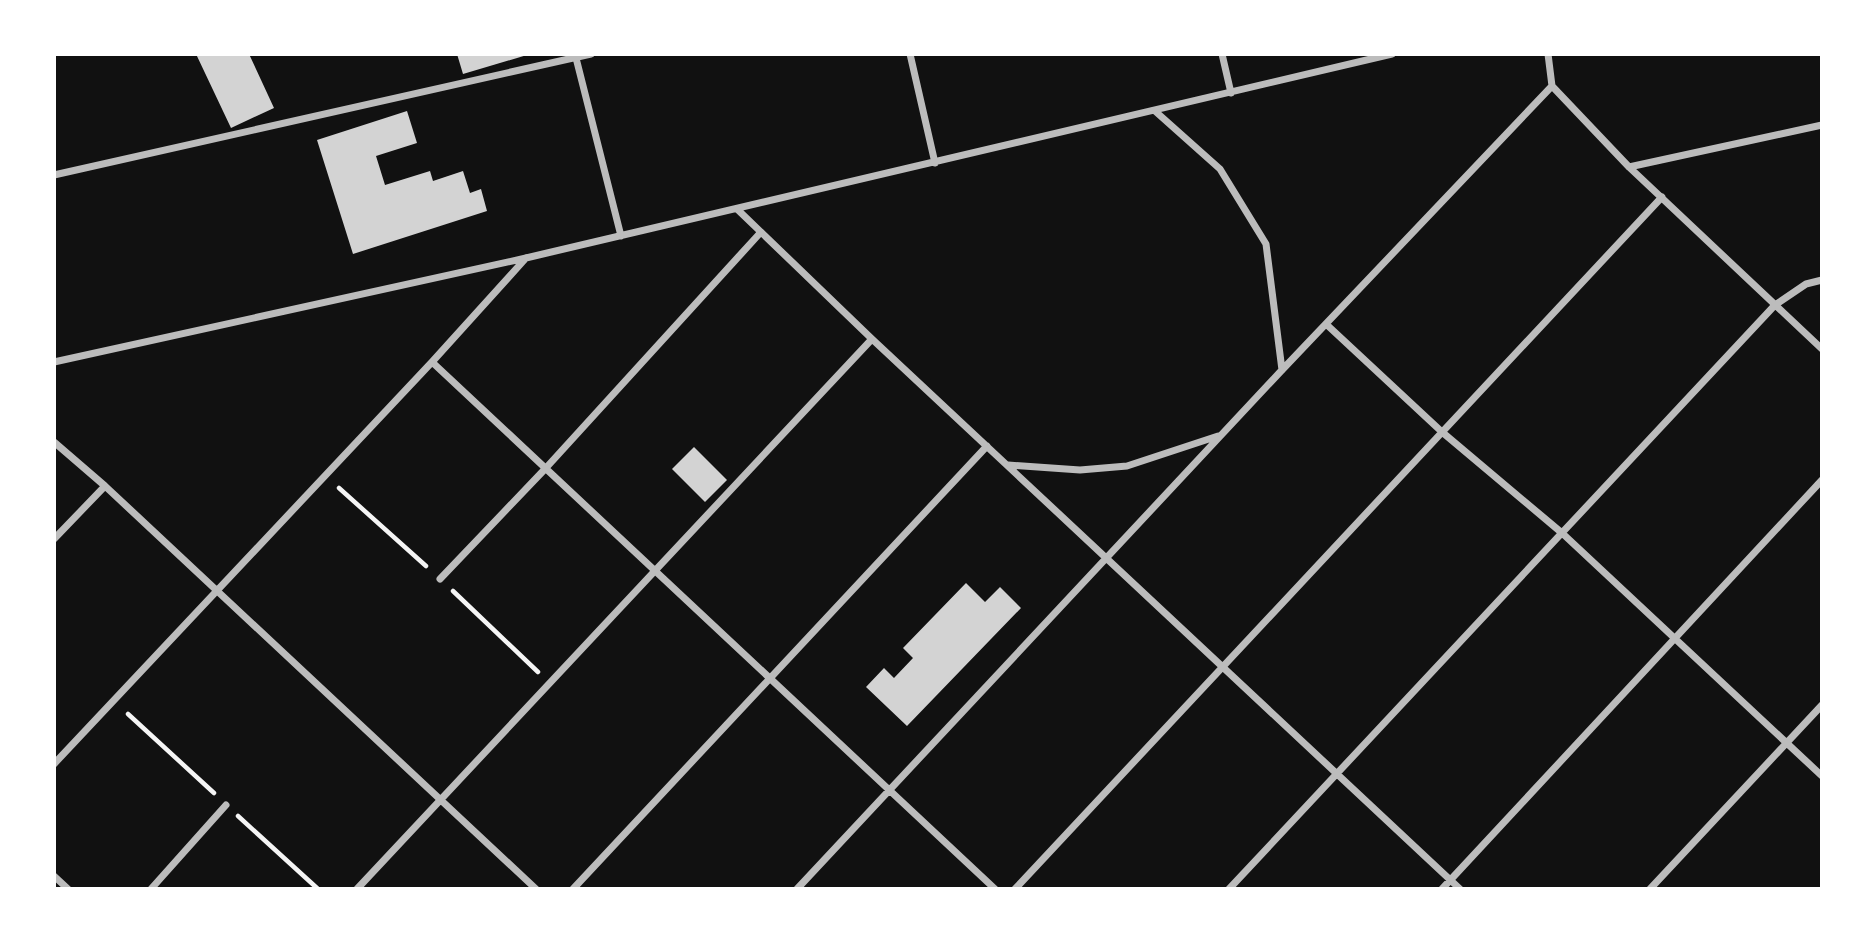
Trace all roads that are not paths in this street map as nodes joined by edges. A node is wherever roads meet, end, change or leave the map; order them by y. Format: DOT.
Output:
graph roads {
  1 [pos="591,54"];
  2 [pos="910,54"];
  3 [pos="1222,54"];
  4 [pos="1392,54"];
  5 [pos="1548,54"];
  6 [pos="575,56"];
  7 [pos="1552,86"];
  8 [pos="1231,93"];
  9 [pos="1155,111"];
  10 [pos="1822,125"];
  11 [pos="935,163"];
  12 [pos="1629,167"];
  13 [pos="54,175"];
  14 [pos="1661,197"];
  15 [pos="737,209"];
  16 [pos="761,232"];
  17 [pos="621,236"];
  18 [pos="526,258"];
  19 [pos="1822,280"];
  20 [pos="1775,305"];
  21 [pos="1326,324"];
  22 [pos="872,338"];
  23 [pos="1822,349"];
  24 [pos="54,362"];
  25 [pos="432,362"];
  26 [pos="1282,370"];
  27 [pos="1442,432"];
  28 [pos="1221,435"];
  29 [pos="54,442"];
  30 [pos="987,446"];
  31 [pos="1007,465"];
  32 [pos="545,468"];
  33 [pos="1822,480"];
  34 [pos="105,486"];
  35 [pos="1562,533"];
  36 [pos="54,539"];
  37 [pos="1107,558"];
  38 [pos="654,571"];
  39 [pos="440,579"];
  40 [pos="217,591"];
  41 [pos="1677,639"];
  42 [pos="1222,667"];
  43 [pos="770,678"];
  44 [pos="1822,705"];
  45 [pos="1786,744"];
  46 [pos="54,764"];
  47 [pos="1337,774"];
  48 [pos="1822,776"];
  49 [pos="890,790"];
  50 [pos="440,800"];
  51 [pos="226,804"];
  52 [pos="54,876"];
  53 [pos="1450,880"];
  54 [pos="68,889"];
  55 [pos="151,889"];
  56 [pos="357,889"];
  57 [pos="536,889"];
  58 [pos="573,889"];
  59 [pos="797,889"];
  60 [pos="995,889"];
  61 [pos="1015,889"];
  62 [pos="1229,889"];
  63 [pos="1442,889"];
  64 [pos="1460,889"];
  65 [pos="1650,889"];
  1 -- 6 [label="street"];
  2 -- 11 [label="street"];
  3 -- 8 [label="street"];
  4 -- 8 [label="street"];
  5 -- 7 [label="street"];
  6 -- 13 [label="street"];
  6 -- 17 [label="street"];
  7 -- 12 [label="street"];
  7 -- 21 [label="street"];
  8 -- 9 [label="street"];
  9 -- 11 [label="street"];
  9 -- 26 [label="street"];
  10 -- 12 [label="street"];
  11 -- 15 [label="street"];
  12 -- 14 [label="street"];
  14 -- 20 [label="street"];
  14 -- 27 [label="street"];
  15 -- 16 [label="street"];
  15 -- 17 [label="street"];
  16 -- 22 [label="street"];
  16 -- 32 [label="street"];
  17 -- 18 [label="street"];
  18 -- 24 [label="street"];
  18 -- 25 [label="street"];
  19 -- 20 [label="street"];
  20 -- 23 [label="street"];
  20 -- 35 [label="street"];
  21 -- 26 [label="street"];
  21 -- 27 [label="street"];
  22 -- 30 [label="street"];
  22 -- 38 [label="street"];
  25 -- 32 [label="street"];
  25 -- 40 [label="street"];
  26 -- 28 [label="street"];
  27 -- 35 [label="street"];
  27 -- 42 [label="street"];
  28 -- 31 [label="street"];
  28 -- 37 [label="street"];
  29 -- 34 [label="street"];
  30 -- 31 [label="street"];
  30 -- 43 [label="street"];
  31 -- 37 [label="street"];
  32 -- 38 [label="street"];
  32 -- 39 [label="street"];
  33 -- 41 [label="street"];
  34 -- 36 [label="street"];
  34 -- 40 [label="street"];
  35 -- 41 [label="street"];
  35 -- 47 [label="street"];
  37 -- 42 [label="street"];
  37 -- 49 [label="street"];
  38 -- 43 [label="street"];
  38 -- 50 [label="street"];
  40 -- 46 [label="street"];
  40 -- 50 [label="street"];
  41 -- 45 [label="street"];
  41 -- 53 [label="street"];
  42 -- 47 [label="street"];
  42 -- 61 [label="street"];
  43 -- 49 [label="street"];
  43 -- 58 [label="street"];
  44 -- 45 [label="street"];
  45 -- 48 [label="street"];
  45 -- 65 [label="street"];
  47 -- 53 [label="street"];
  47 -- 62 [label="street"];
  49 -- 59 [label="street"];
  49 -- 60 [label="street"];
  50 -- 56 [label="street"];
  50 -- 57 [label="street"];
  51 -- 55 [label="street"];
  52 -- 54 [label="street"];
  53 -- 63 [label="street"];
  53 -- 64 [label="street"];
}
